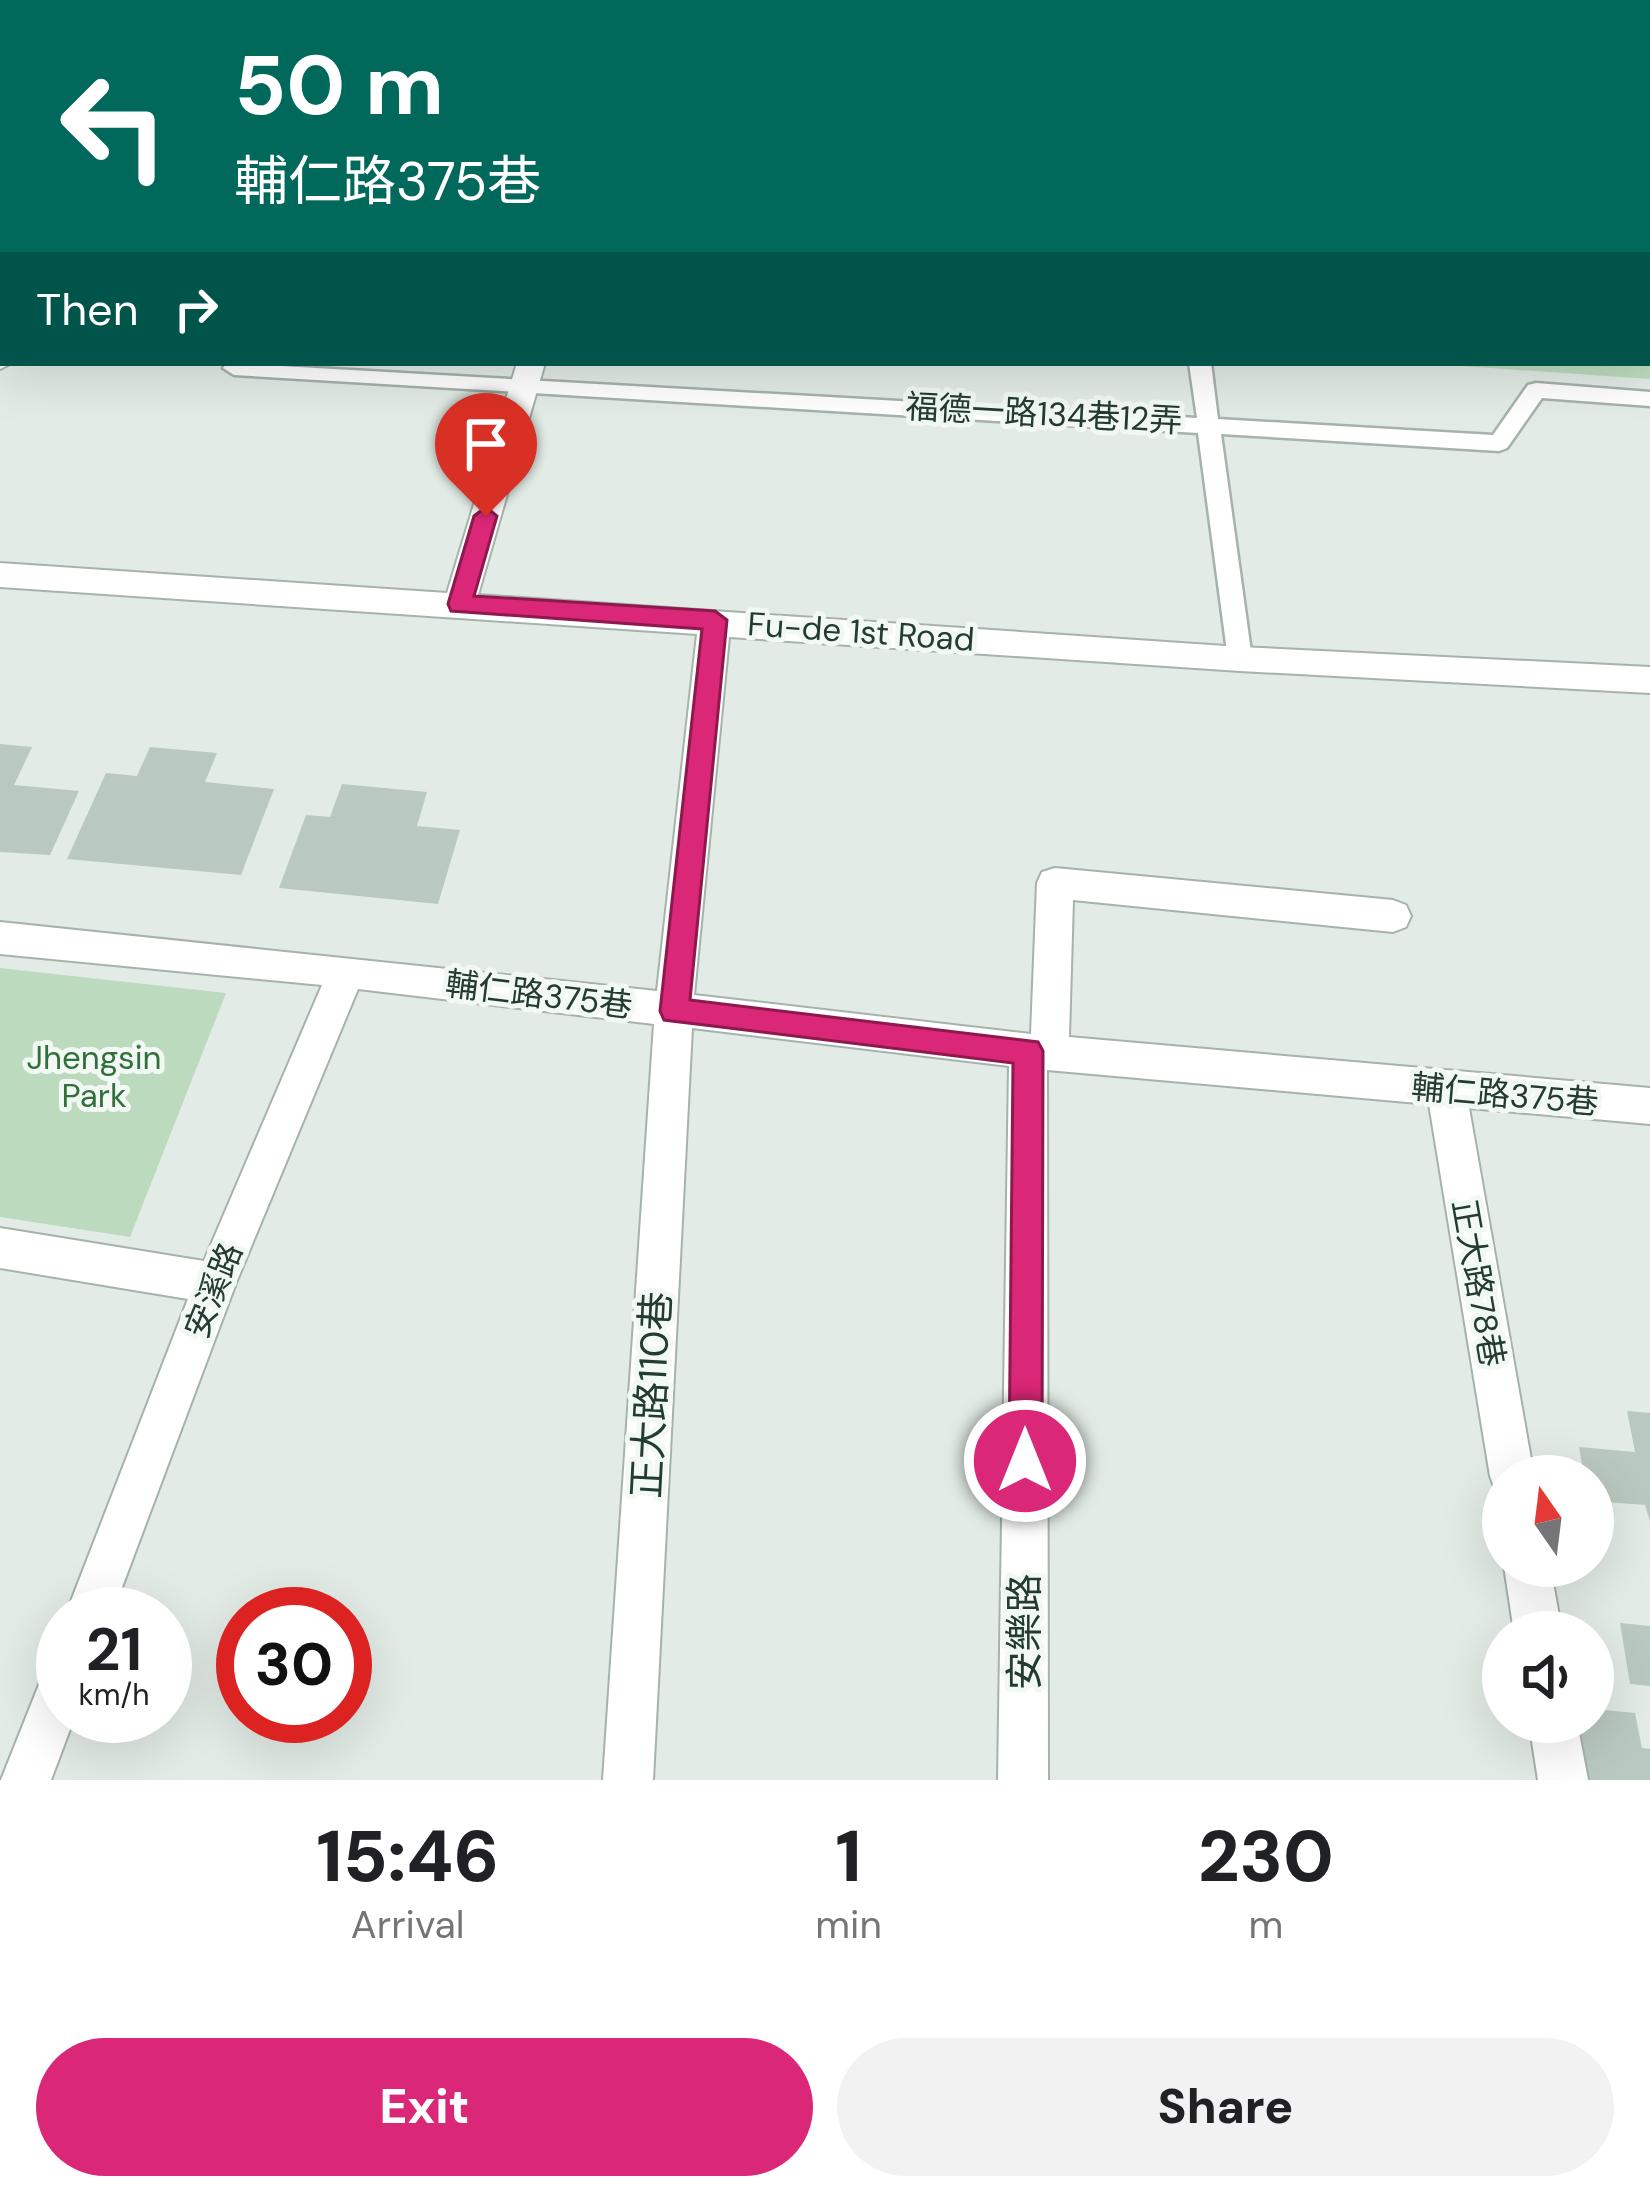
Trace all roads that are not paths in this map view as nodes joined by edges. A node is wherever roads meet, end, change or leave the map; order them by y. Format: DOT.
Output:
graph roads {
  1 [pos="1200,366"];
  2 [pos="234,368"];
  3 [pos="527,373"];
  4 [pos="1650,399"];
  5 [pos="1207,423"];
  6 [pos="0,574"];
  7 [pos="460,604"];
  8 [pos="715,620"];
  9 [pos="1240,659"];
  10 [pos="1650,680"];
  11 [pos="1393,916"];
  12 [pos="0,938"];
  13 [pos="347,971"];
  14 [pos="674,1011"];
  15 [pos="1039,1050"];
  16 [pos="1446,1090"];
  17 [pos="1650,1106"];
  18 [pos="0,1248"];
  19 [pos="215,1282"];
  20 [pos="1508,1455"];
  21 [pos="99,1587"];
  22 [pos="40,1743"];
  23 [pos="1557,1743"];
  24 [pos="26,1780"];
  25 [pos="628,1780"];
  26 [pos="1023,1780"];
  27 [pos="1563,1780"];
  1 -- 5 [label="lane"];
  2 -- 3 [label="lane, 福德一路134巷12弄"];
  3 -- 5 [label="lane, 福德一路134巷12弄"];
  3 -- 7 [label="street"];
  4 -- 5 [label="lane, 福德一路134巷12弄"];
  5 -- 9 [label="lane"];
  6 -- 7 [label="street, Fu-de 1st Road"];
  7 -- 8 [label="street, Fu-de 1st Road"];
  8 -- 9 [label="street, Fu-de 1st Road"];
  8 -- 14 [label="street, 正大路110巷"];
  9 -- 10 [label="street, Fu-de 1st Road"];
  11 -- 15 [label="street, 安樂路"];
  12 -- 13 [label="street, 輔仁路375巷"];
  13 -- 14 [label="street, 輔仁路375巷"];
  13 -- 19 [label="street, 安溪路"];
  14 -- 15 [label="street, 輔仁路375巷"];
  14 -- 25 [label="street, 正大路110巷"];
  15 -- 16 [label="street, 輔仁路375巷"];
  15 -- 26 [label="street, 安樂路"];
  16 -- 17 [label="street, 輔仁路375巷"];
  16 -- 20 [label="street, 正大路78巷"];
  18 -- 19 [label="street"];
  19 -- 21 [label="street, 安溪路"];
  22 -- 24 [label="street"];
  23 -- 27 [label="street"];
}
